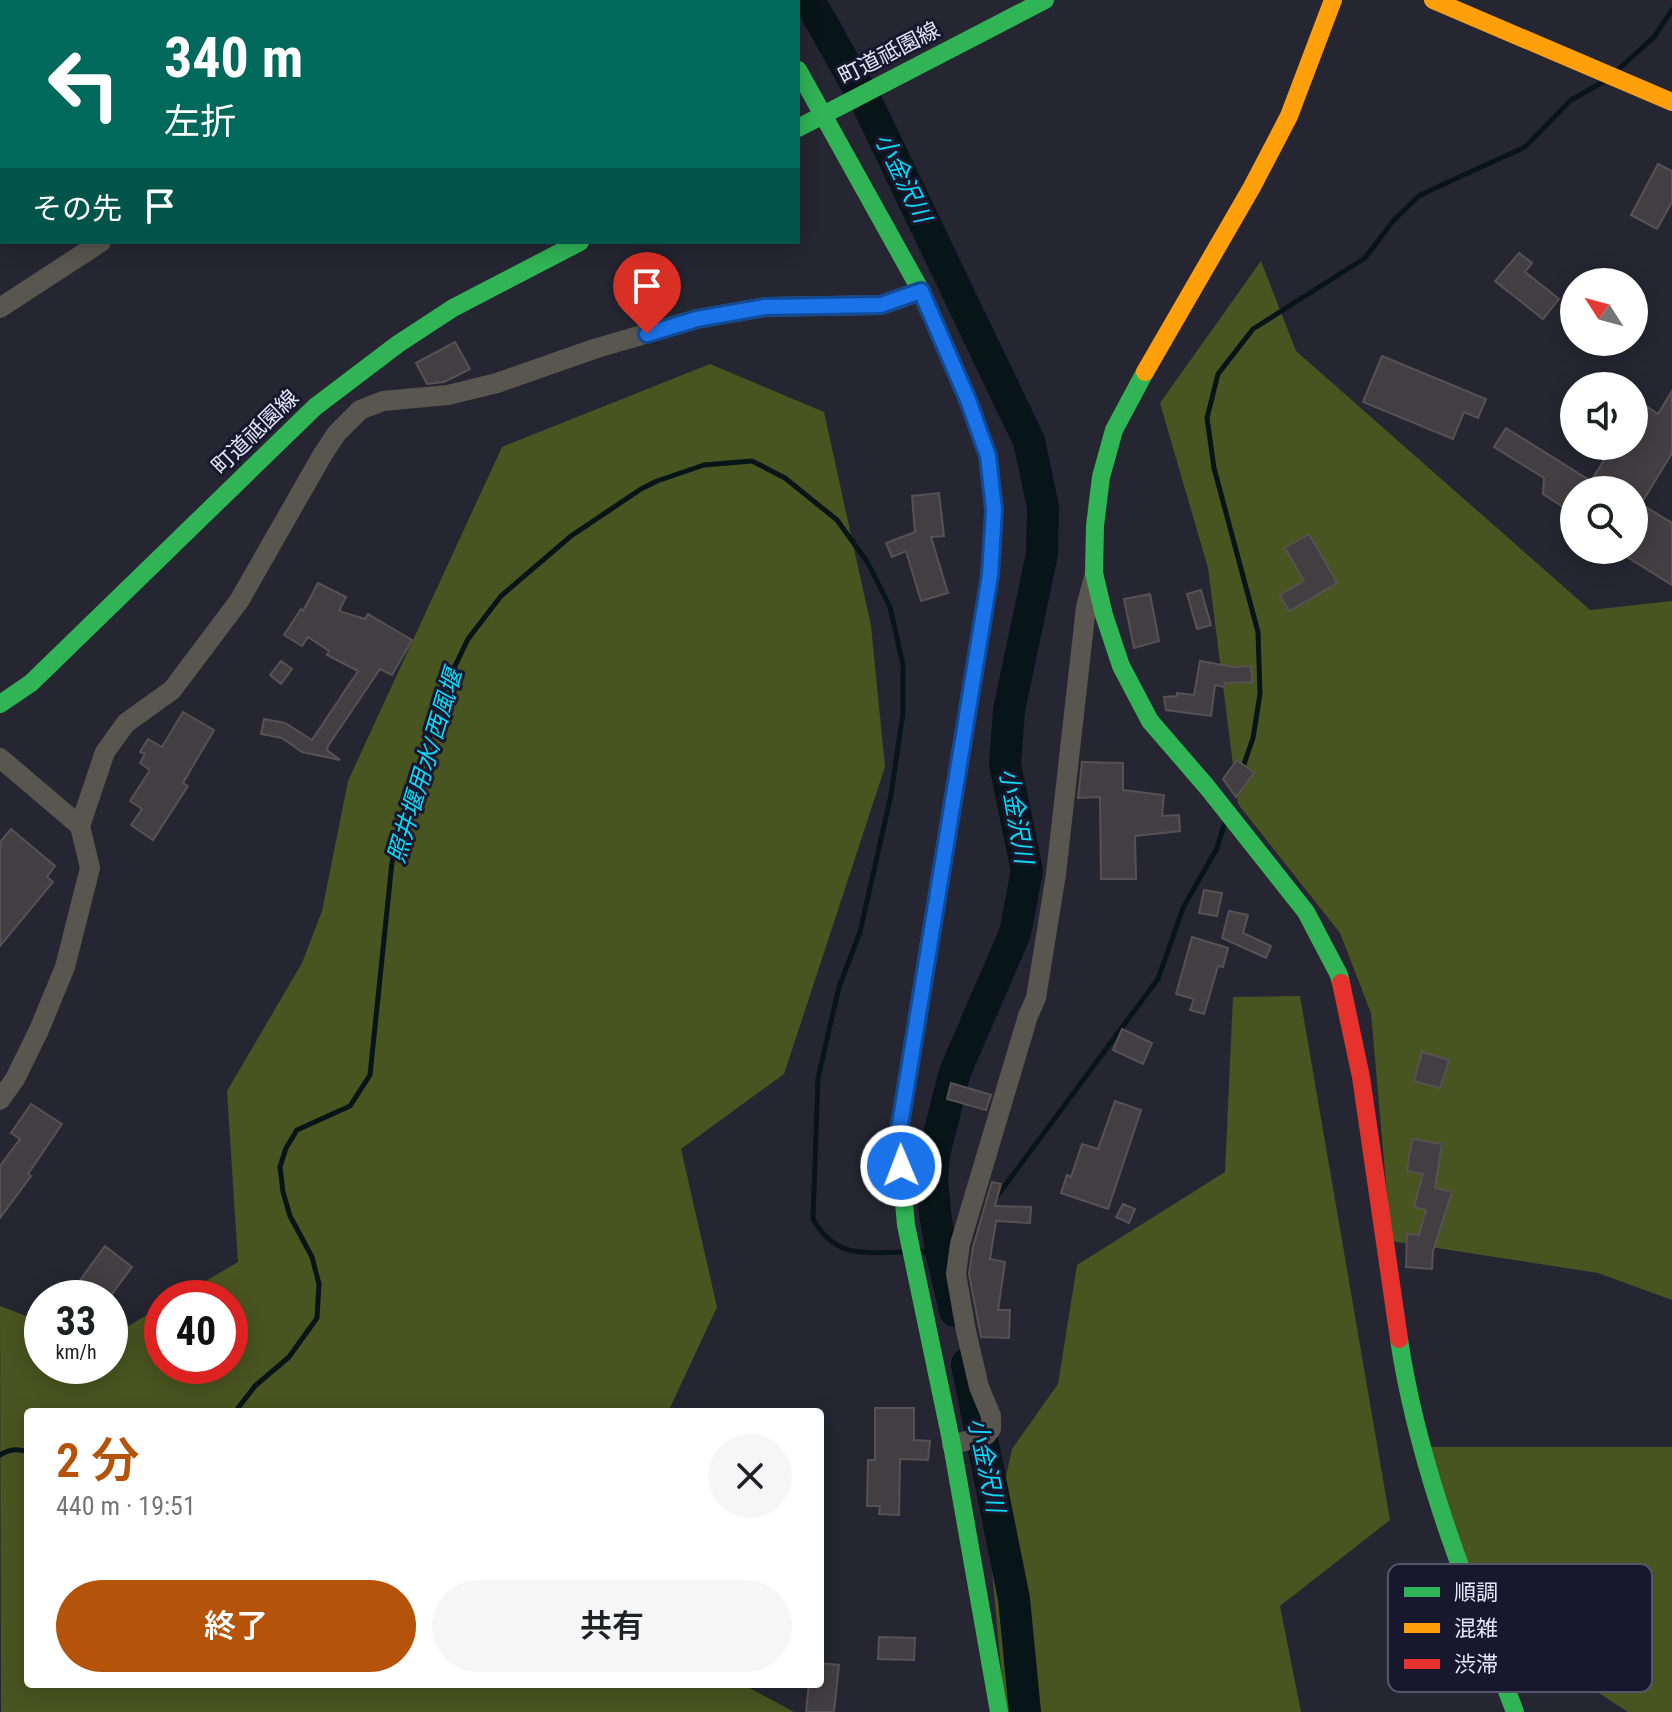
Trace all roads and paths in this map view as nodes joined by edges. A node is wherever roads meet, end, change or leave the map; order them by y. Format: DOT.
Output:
graph roads {
  1 [pos="1045,0"];
  2 [pos="1333,0"];
  3 [pos="1433,0"];
  4 [pos="800,73"];
  5 [pos="1672,102"];
  6 [pos="824,114"];
  7 [pos="800,127"];
  8 [pos="98,244"];
  9 [pos="576,244"];
  10 [pos="921,291"];
  11 [pos="0,308"];
  12 [pos="1094,573"];
  13 [pos="0,704"];
  14 [pos="0,758"];
  15 [pos="80,826"];
  16 [pos="0,1100"];
  17 [pos="952,1445"];
  18 [pos="1459,1564"];
  19 [pos="1507,1692"];
  20 [pos="999,1712"];
  21 [pos="1515,1712"];
  1 -- 6 [label="street, 町道祗園線"];
  2 -- 12 [label="street"];
  3 -- 5 [label="street"];
  4 -- 6 [label="street"];
  6 -- 7 [label="street, 町道祗園線"];
  6 -- 10 [label="street"];
  8 -- 11 [label="street"];
  9 -- 13 [label="street, 町道祗園線"];
  10 -- 15 [label="street"];
  10 -- 17 [label="street"];
  12 -- 17 [label="street"];
  12 -- 18 [label="street"];
  14 -- 15 [label="street"];
  15 -- 16 [label="street"];
  17 -- 20 [label="street"];
  19 -- 21 [label="street"];
}
